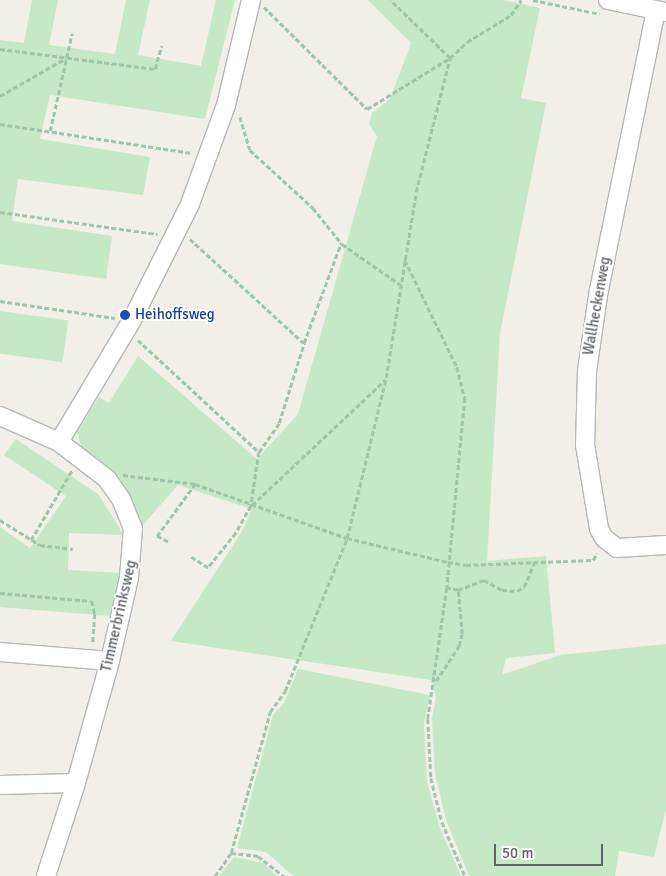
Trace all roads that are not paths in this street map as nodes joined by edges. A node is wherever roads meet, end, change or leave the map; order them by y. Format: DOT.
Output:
graph roads {
  1 [pos="251,0"];
  2 [pos="608,0"];
  3 [pos="661,12"];
  4 [pos="0,416"];
  5 [pos="59,442"];
  6 [pos="666,545"];
  7 [pos="0,652"];
  8 [pos="110,661"];
  9 [pos="76,784"];
  10 [pos="0,785"];
  11 [pos="46,876"];
  1 -- 5 [label="street"];
  2 -- 3 [label="street"];
  3 -- 6 [label="street, Wallheckenweg"];
  4 -- 5 [label="street, Timmerbrinksweg"];
  5 -- 8 [label="street, Timmerbrinksweg"];
  7 -- 8 [label="street"];
  8 -- 9 [label="street, Timmerbrinksweg"];
  9 -- 10 [label="street"];
  9 -- 11 [label="street, Timmerbrinksweg"];
}
